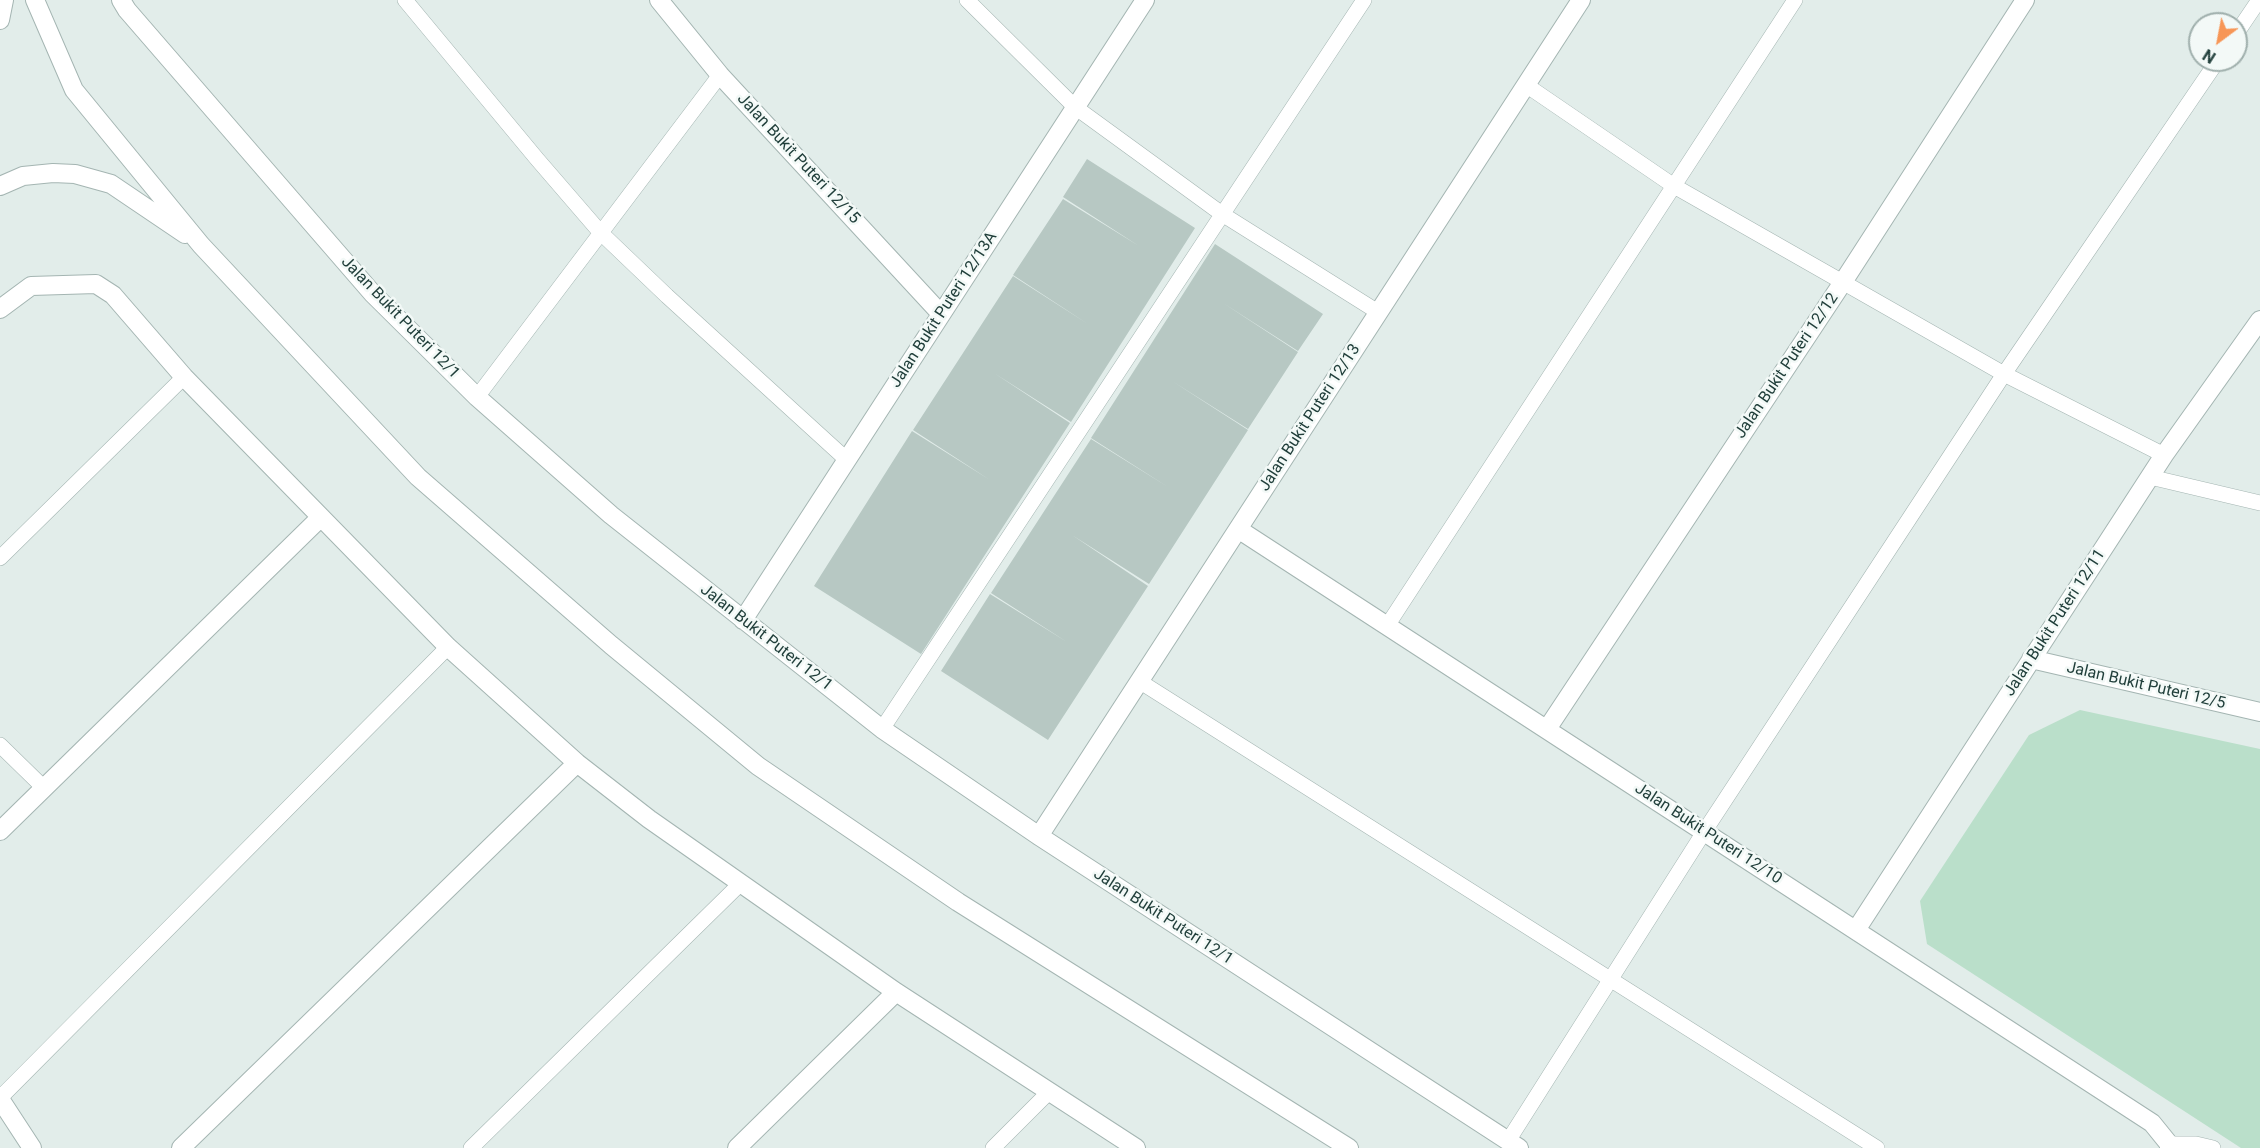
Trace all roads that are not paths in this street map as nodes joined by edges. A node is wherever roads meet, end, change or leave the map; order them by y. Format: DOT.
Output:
graph roads {
  1 [pos="4,0"];
  2 [pos="35,0"];
  3 [pos="121,0"];
  4 [pos="405,0"];
  5 [pos="659,0"];
  6 [pos="967,0"];
  7 [pos="1145,0"];
  8 [pos="1364,0"];
  9 [pos="1581,0"];
  10 [pos="1795,0"];
  11 [pos="2025,0"];
  12 [pos="2259,0"];
  13 [pos="2248,16"];
  14 [pos="0,20"];
  15 [pos="2210,72"];
  16 [pos="720,75"];
  17 [pos="1526,85"];
  18 [pos="1075,107"];
  19 [pos="0,186"];
  20 [pos="1674,186"];
  21 [pos="1222,214"];
  22 [pos="600,232"];
  23 [pos="201,245"];
  24 [pos="1843,282"];
  25 [pos="0,309"];
  26 [pos="1378,312"];
  27 [pos="941,314"];
  28 [pos="2258,324"];
  29 [pos="2004,374"];
  30 [pos="184,378"];
  31 [pos="477,397"];
  32 [pos="2164,455"];
  33 [pos="847,460"];
  34 [pos="2150,477"];
  35 [pos="2260,503"];
  36 [pos="321,518"];
  37 [pos="1238,529"];
  38 [pos="0,558"];
  39 [pos="743,620"];
  40 [pos="1387,626"];
  41 [pos="448,647"];
  42 [pos="2031,659"];
  43 [pos="1139,681"];
  44 [pos="2260,712"];
  45 [pos="882,729"];
  46 [pos="1547,729"];
  47 [pos="0,745"];
  48 [pos="577,763"];
  49 [pos="44,788"];
  50 [pos="0,831"];
  51 [pos="1704,832"];
  52 [pos="1038,836"];
  53 [pos="741,883"];
  54 [pos="1856,930"];
  55 [pos="1611,979"];
  56 [pos="896,992"];
  57 [pos="1049,1092"];
  58 [pos="0,1098"];
  59 [pos="1514,1145"];
  60 [pos="2169,1146"];
  61 [pos="32,1148"];
  62 [pos="181,1148"];
  63 [pos="471,1148"];
  64 [pos="737,1148"];
  65 [pos="993,1148"];
  66 [pos="1137,1148"];
  67 [pos="1349,1148"];
  68 [pos="1877,1148"];
  69 [pos="2213,1148"];
  1 -- 14 [label="street"];
  2 -- 23 [label="street"];
  3 -- 31 [label="street, Jalan Bukit Puteri 12/1"];
  4 -- 22 [label="lane"];
  5 -- 16 [label="street, Jalan Bukit Puteri 12/15"];
  6 -- 18 [label="lane"];
  7 -- 18 [label="street, Jalan Bukit Puteri 12/13A"];
  8 -- 21 [label="lane"];
  9 -- 17 [label="street, Jalan Bukit Puteri 12/13"];
  10 -- 20 [label="lane"];
  11 -- 24 [label="street, Jalan Bukit Puteri 12/12"];
  12 -- 13 [label="lane"];
  15 -- 29 [label="lane"];
  16 -- 22 [label="lane"];
  16 -- 27 [label="street, Jalan Bukit Puteri 12/15"];
  17 -- 20 [label="lane"];
  17 -- 26 [label="street, Jalan Bukit Puteri 12/13"];
  18 -- 21 [label="lane"];
  18 -- 27 [label="street, Jalan Bukit Puteri 12/13A"];
  19 -- 23 [label="street"];
  20 -- 24 [label="lane"];
  20 -- 40 [label="lane"];
  21 -- 26 [label="lane"];
  21 -- 45 [label="lane"];
  22 -- 31 [label="lane"];
  22 -- 33 [label="lane"];
  23 -- 67 [label="street"];
  24 -- 29 [label="lane"];
  24 -- 46 [label="street, Jalan Bukit Puteri 12/12"];
  25 -- 30 [label="street"];
  26 -- 37 [label="street, Jalan Bukit Puteri 12/13"];
  27 -- 33 [label="street, Jalan Bukit Puteri 12/13A"];
  28 -- 32 [label="street, Jalan Bukit Puteri 12/11"];
  29 -- 32 [label="lane"];
  29 -- 51 [label="lane"];
  30 -- 36 [label="street"];
  30 -- 38 [label="lane"];
  31 -- 39 [label="street, Jalan Bukit Puteri 12/1"];
  32 -- 34 [label="street, Jalan Bukit Puteri 12/11"];
  33 -- 39 [label="street, Jalan Bukit Puteri 12/13A"];
  34 -- 35 [label="lane"];
  34 -- 42 [label="street, Jalan Bukit Puteri 12/11"];
  36 -- 41 [label="street"];
  36 -- 49 [label="street"];
  37 -- 40 [label="street, Jalan Bukit Puteri 12/10"];
  37 -- 43 [label="street, Jalan Bukit Puteri 12/13"];
  39 -- 45 [label="street, Jalan Bukit Puteri 12/1"];
  40 -- 46 [label="street, Jalan Bukit Puteri 12/10"];
  41 -- 48 [label="street"];
  41 -- 58 [label="lane"];
  42 -- 44 [label="street, Jalan Bukit Puteri 12/5"];
  42 -- 54 [label="street, Jalan Bukit Puteri 12/11"];
  43 -- 52 [label="street, Jalan Bukit Puteri 12/13"];
  43 -- 55 [label="lane"];
  45 -- 52 [label="street, Jalan Bukit Puteri 12/1"];
  46 -- 51 [label="street, Jalan Bukit Puteri 12/10"];
  47 -- 49 [label="lane"];
  48 -- 53 [label="street"];
  48 -- 62 [label="street"];
  49 -- 50 [label="street"];
  51 -- 54 [label="street, Jalan Bukit Puteri 12/10"];
  51 -- 55 [label="lane"];
  52 -- 59 [label="street, Jalan Bukit Puteri 12/1"];
  53 -- 56 [label="street"];
  53 -- 63 [label="lane"];
  54 -- 60 [label="street, Jalan Bukit Puteri 12/10"];
  55 -- 59 [label="lane"];
  55 -- 68 [label="lane"];
  56 -- 57 [label="street"];
  56 -- 64 [label="street"];
  57 -- 65 [label="lane"];
  57 -- 66 [label="street"];
  58 -- 61 [label="street"];
  60 -- 69 [label="lane"];
}
